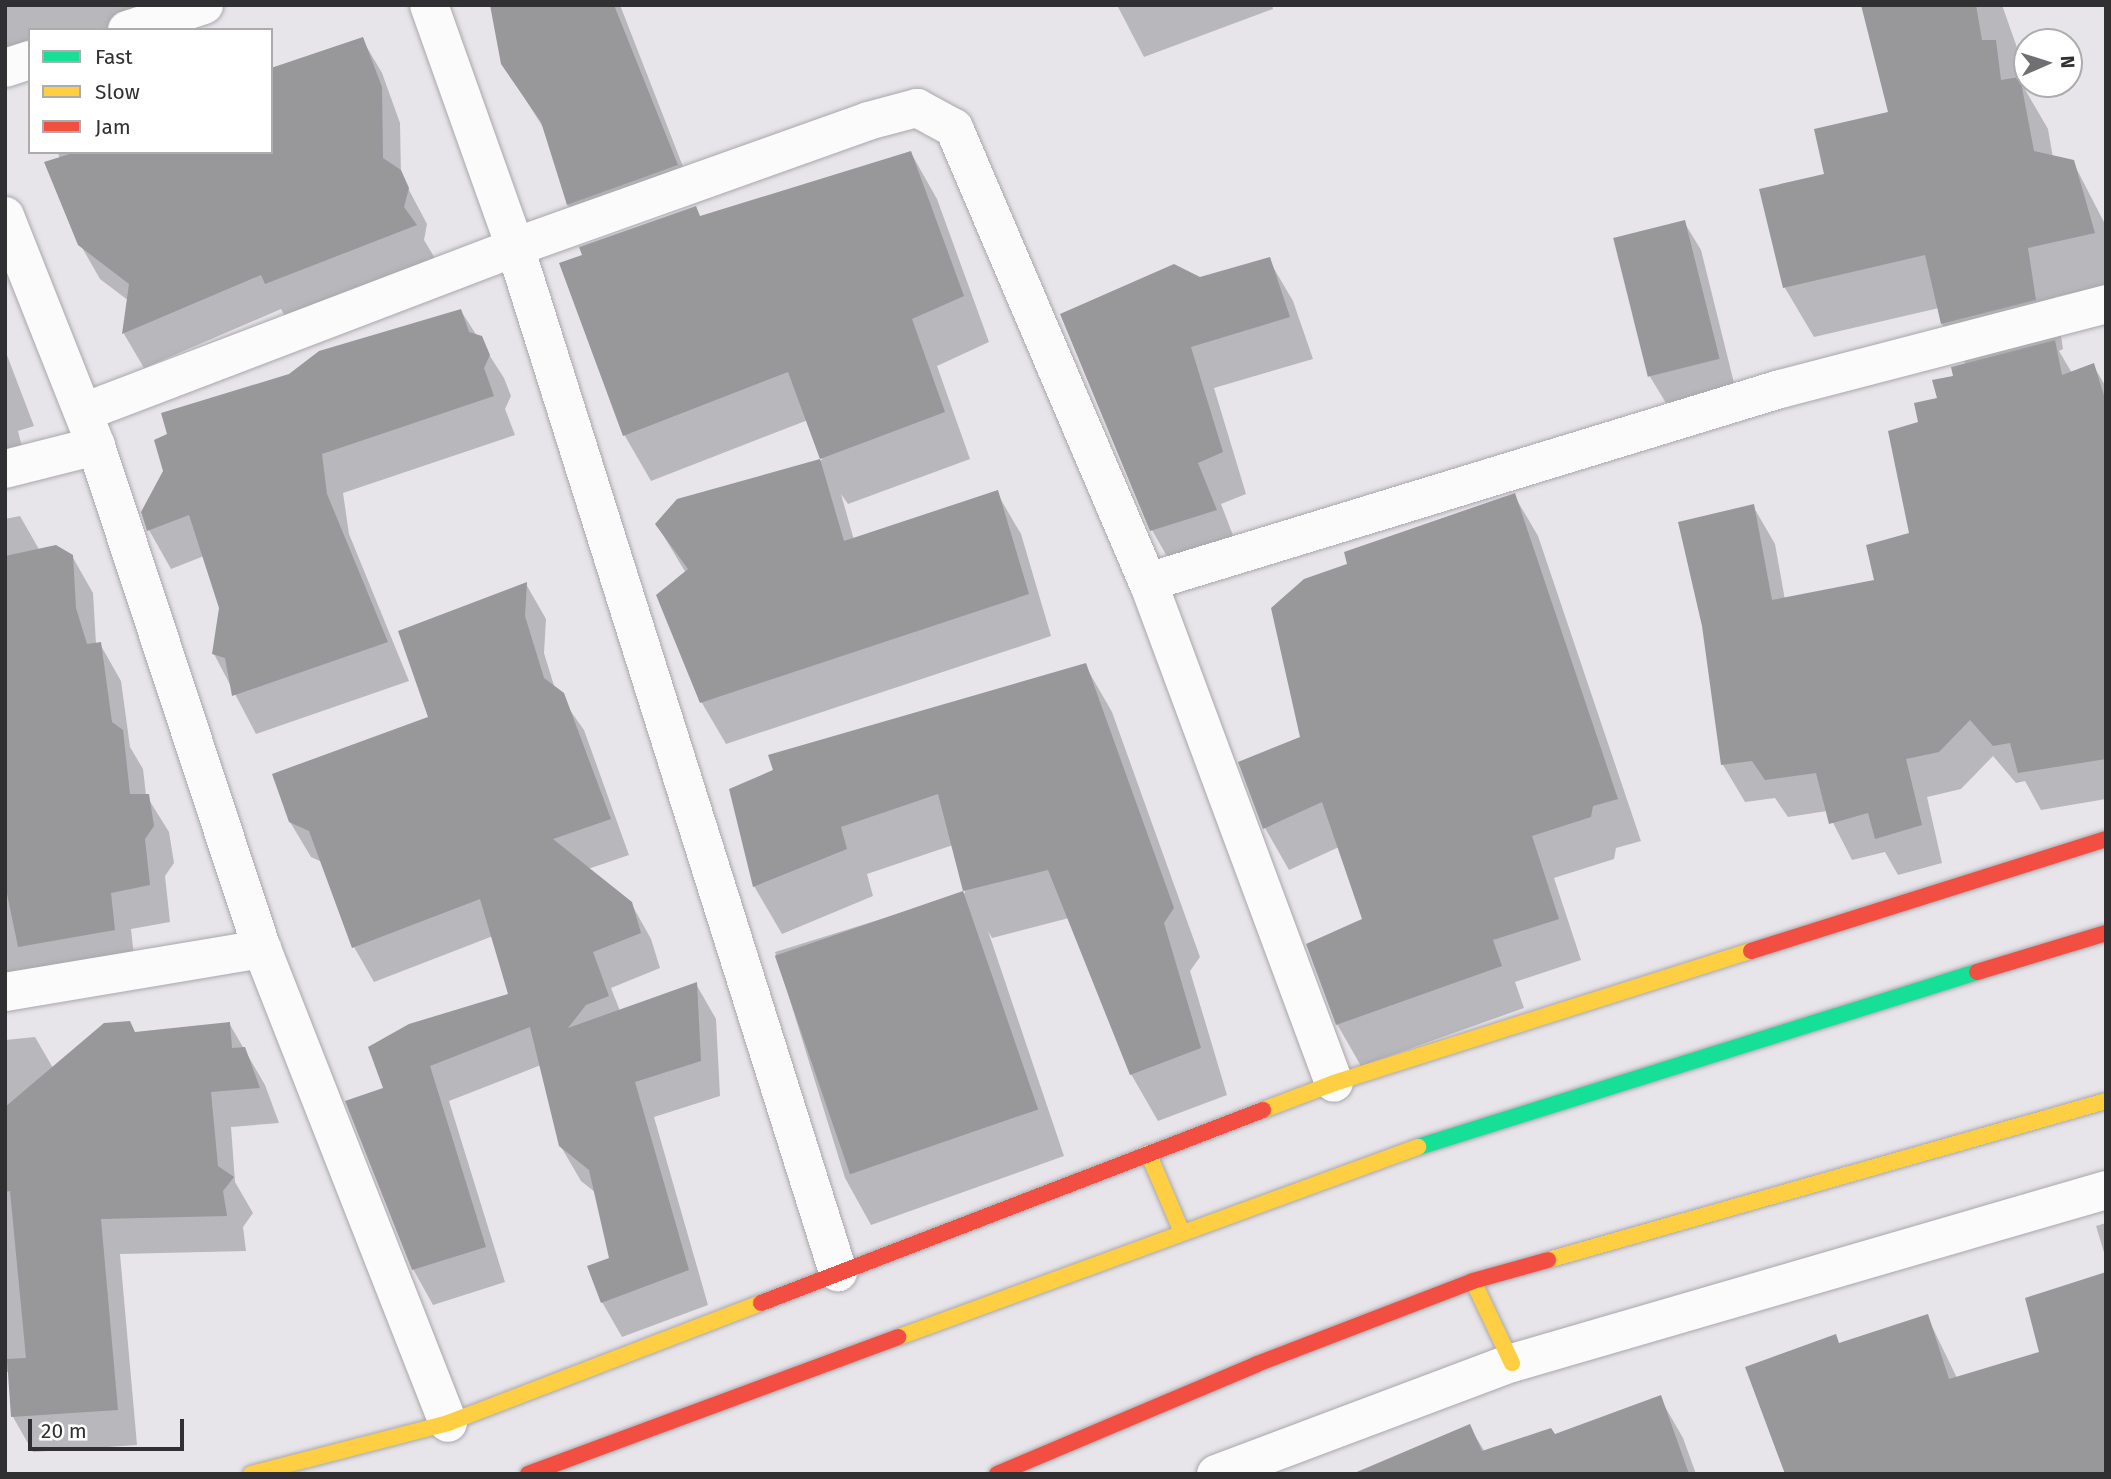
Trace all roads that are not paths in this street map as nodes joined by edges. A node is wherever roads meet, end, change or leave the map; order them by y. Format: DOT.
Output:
graph roads {
  1 [pos="204,5"];
  2 [pos="429,5"];
  3 [pos="133,28"];
  4 [pos="28,61"];
  5 [pos="5,68"];
  6 [pos="5,216"];
  7 [pos="515,247"];
  8 [pos="2106,304"];
  9 [pos="90,429"];
  10 [pos="5,469"];
  11 [pos="1148,582"];
  12 [pos="2106,839"];
  13 [pos="2106,933"];
  14 [pos="262,949"];
  15 [pos="5,992"];
  16 [pos="1334,1083"];
  17 [pos="2106,1101"];
  18 [pos="1148,1153"];
  19 [pos="2106,1190"];
  20 [pos="1181,1230"];
  21 [pos="838,1272"];
  22 [pos="1473,1281"];
  23 [pos="1512,1363"];
  24 [pos="448,1423"];
  25 [pos="251,1474"];
  26 [pos="528,1474"];
  27 [pos="997,1474"];
  28 [pos="1216,1474"];
  1 -- 3 [label="street"];
  2 -- 7 [label="street"];
  4 -- 5 [label="street"];
  6 -- 9 [label="street"];
  7 -- 9 [label="street"];
  7 -- 11 [label="street"];
  7 -- 21 [label="street"];
  8 -- 11 [label="street"];
  9 -- 10 [label="street"];
  9 -- 14 [label="street"];
  11 -- 16 [label="street"];
  12 -- 16 [label="main road"];
  13 -- 20 [label="main road"];
  14 -- 15 [label="street"];
  14 -- 24 [label="street"];
  16 -- 18 [label="main road"];
  17 -- 22 [label="main road"];
  18 -- 20 [label="main road"];
  18 -- 21 [label="main road"];
  19 -- 23 [label="street"];
  20 -- 26 [label="main road"];
  21 -- 24 [label="main road"];
  22 -- 23 [label="main road"];
  22 -- 27 [label="main road"];
  23 -- 28 [label="street"];
  24 -- 25 [label="main road"];
}
